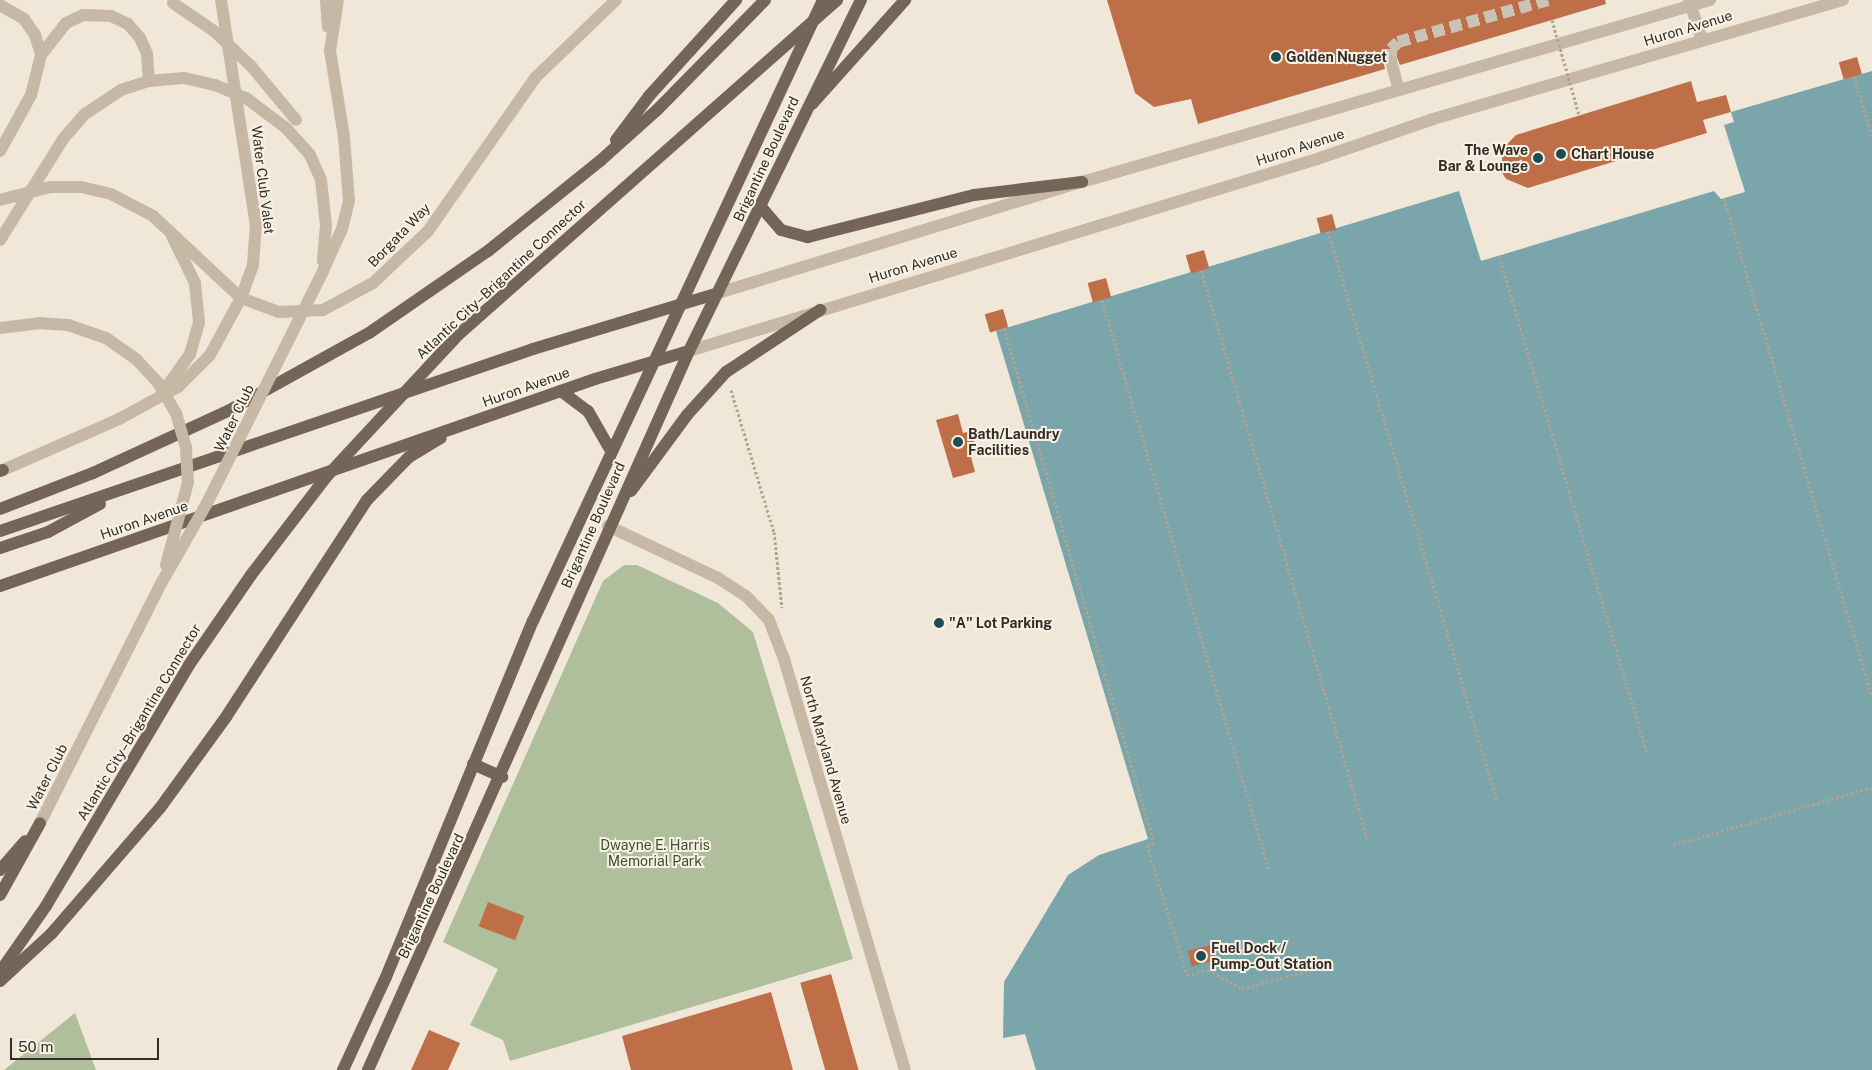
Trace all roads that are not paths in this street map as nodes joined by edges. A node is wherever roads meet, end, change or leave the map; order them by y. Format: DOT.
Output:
graph roads {
  1 [pos="221,0"];
  2 [pos="326,0"];
  3 [pos="338,0"];
  4 [pos="616,0"];
  5 [pos="736,0"];
  6 [pos="765,0"];
  7 [pos="823,0"];
  8 [pos="837,0"];
  9 [pos="861,0"];
  10 [pos="905,0"];
  11 [pos="1710,0"];
  12 [pos="1843,0"];
  13 [pos="169,2"];
  14 [pos="1690,3"];
  15 [pos="0,5"];
  16 [pos="1702,40"];
  17 [pos="330,52"];
  18 [pos="41,55"];
  19 [pos="1391,61"];
  20 [pos="149,81"];
  21 [pos="1399,90"];
  22 [pos="801,118"];
  23 [pos="291,124"];
  24 [pos="0,151"];
  25 [pos="600,161"];
  26 [pos="1082,182"];
  27 [pos="0,200"];
  28 [pos="760,207"];
  29 [pos="167,227"];
  30 [pos="0,240"];
  31 [pos="323,271"];
  32 [pos="718,293"];
  33 [pos="241,298"];
  34 [pos="680,305"];
  35 [pos="820,310"];
  36 [pos="0,328"];
  37 [pos="689,351"];
  38 [pos="652,362"];
  39 [pos="561,391"];
  40 [pos="154,402"];
  41 [pos="458,428"];
  42 [pos="611,451"];
  43 [pos="1,471"];
  44 [pos="133,487"];
  45 [pos="0,509"];
  46 [pos="616,511"];
  47 [pos="608,526"];
  48 [pos="0,531"];
  49 [pos="0,548"];
  50 [pos="162,582"];
  51 [pos="0,586"];
  52 [pos="473,764"];
  53 [pos="502,777"];
  54 [pos="40,823"];
  55 [pos="0,870"];
  56 [pos="0,895"];
  57 [pos="0,972"];
  58 [pos="0,981"];
  59 [pos="343,1070"];
  60 [pos="368,1070"];
  61 [pos="905,1070"];
  1 -- 33 [label="street, Water Club Valet"];
  2 -- 17 [label="street"];
  3 -- 17 [label="street, Water Club"];
  4 -- 33 [label="street, Borgata Way"];
  5 -- 25 [label="main road"];
  6 -- 25 [label="main road, Atlantic City–Brigantine Connector"];
  7 -- 34 [label="main road, Brigantine Boulevard"];
  8 -- 57 [label="main road, Atlantic City–Brigantine Connector, bridge"];
  9 -- 22 [label="main road, Brigantine Boulevard"];
  10 -- 22 [label="main road"];
  11 -- 14 [label="street, Huron Avenue"];
  12 -- 16 [label="street, Huron Avenue"];
  13 -- 23 [label="street, bridge"];
  14 -- 16 [label="street"];
  14 -- 21 [label="street, Huron Avenue"];
  15 -- 18 [label="street"];
  16 -- 35 [label="street, Huron Avenue"];
  17 -- 31 [label="street, Water Club"];
  18 -- 20 [label="street"];
  18 -- 24 [label="street"];
  19 -- 21 [label="street"];
  20 -- 23 [label="street, bridge"];
  20 -- 30 [label="street, bridge"];
  21 -- 26 [label="street, Huron Avenue"];
  22 -- 28 [label="main road, Brigantine Boulevard"];
  23 -- 31 [label="street"];
  25 -- 45 [label="main road, Atlantic City–Brigantine Connector"];
  26 -- 28 [label="main road"];
  26 -- 32 [label="street, Huron Avenue"];
  27 -- 29 [label="street, Borgata Way"];
  28 -- 32 [label="main road, Brigantine Boulevard"];
  29 -- 33 [label="street, Borgata Way"];
  29 -- 40 [label="street"];
  31 -- 50 [label="street, Water Club, bridge"];
  32 -- 34 [label="main road, Huron Avenue"];
  32 -- 37 [label="main road, Brigantine Boulevard"];
  33 -- 40 [label="street, Water Club Valet"];
  34 -- 38 [label="main road, Brigantine Boulevard"];
  34 -- 44 [label="main road, Huron Avenue"];
  35 -- 37 [label="street, Huron Avenue"];
  35 -- 46 [label="main road"];
  36 -- 50 [label="street, bridge"];
  37 -- 38 [label="main road, Huron Avenue"];
  37 -- 46 [label="main road, Brigantine Boulevard"];
  38 -- 39 [label="main road, Huron Avenue"];
  38 -- 42 [label="main road, Brigantine Boulevard"];
  39 -- 41 [label="main road, Huron Avenue"];
  39 -- 42 [label="main road"];
  40 -- 43 [label="street, Water Club Valet"];
  41 -- 51 [label="main road, Huron Avenue"];
  41 -- 58 [label="main road"];
  42 -- 52 [label="main road, Brigantine Boulevard"];
  44 -- 48 [label="main road, Huron Avenue"];
  44 -- 49 [label="main road"];
  46 -- 47 [label="main road, Brigantine Boulevard"];
  47 -- 53 [label="main road, Brigantine Boulevard"];
  47 -- 61 [label="street, North Maryland Avenue"];
  50 -- 54 [label="street, Water Club"];
  52 -- 53 [label="main road"];
  52 -- 59 [label="main road, Brigantine Boulevard"];
  53 -- 60 [label="main road, Brigantine Boulevard"];
  54 -- 55 [label="main road"];
  54 -- 56 [label="main road"];
}
